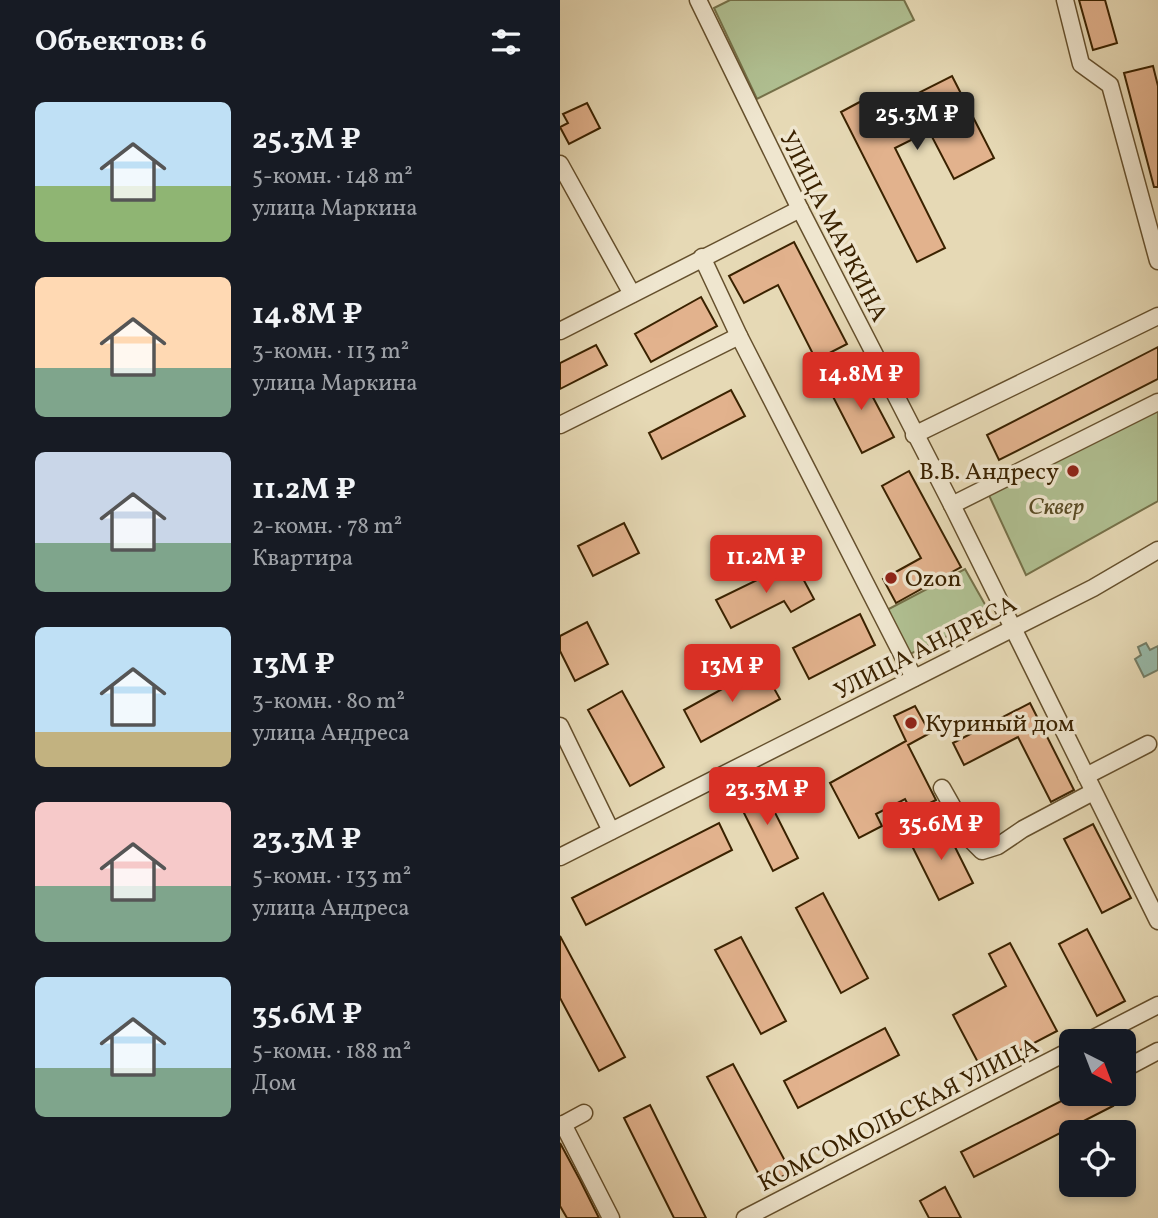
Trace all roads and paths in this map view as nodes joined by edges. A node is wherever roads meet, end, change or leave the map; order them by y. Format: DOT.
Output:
graph roads {
  1 [pos="1065,0"];
  2 [pos="701,1"];
  3 [pos="560,164"];
  4 [pos="800,209"];
  5 [pos="702,257"];
  6 [pos="1158,261"];
  7 [pos="632,294"];
  8 [pos="1158,316"];
  9 [pos="560,331"];
  10 [pos="739,336"];
  11 [pos="1158,402"];
  12 [pos="560,425"];
  13 [pos="914,435"];
  14 [pos="952,505"];
  15 [pos="1158,550"];
  16 [pos="1013,629"];
  17 [pos="914,678"];
  18 [pos="560,726"];
  19 [pos="1149,744"];
  20 [pos="1086,776"];
  21 [pos="942,788"];
  22 [pos="1093,792"];
  23 [pos="611,831"];
  24 [pos="560,856"];
  25 [pos="1158,921"];
  26 [pos="1158,1005"];
  27 [pos="1111,1029"];
  28 [pos="1158,1051"];
  29 [pos="1059,1056"];
  30 [pos="1136,1063"];
  31 [pos="584,1113"];
  32 [pos="561,1125"];
  33 [pos="611,1218"];
  34 [pos="745,1218"];
  1 -- 6 [label="street"];
  2 -- 4 [label="street, УЛИЦА МАРКИНА"];
  3 -- 7 [label="street"];
  4 -- 5 [label="street"];
  4 -- 13 [label="street, УЛИЦА МАРКИНА"];
  5 -- 7 [label="street"];
  5 -- 10 [label="street"];
  7 -- 9 [label="street"];
  8 -- 13 [label="street"];
  10 -- 12 [label="street"];
  10 -- 17 [label="street"];
  11 -- 14 [label="street"];
  13 -- 14 [label="street, УЛИЦА МАРКИНА"];
  14 -- 16 [label="street, УЛИЦА МАРКИНА"];
  15 -- 16 [label="street, УЛИЦА АНДРЕСА"];
  16 -- 17 [label="street, УЛИЦА АНДРЕСА"];
  16 -- 20 [label="street, УЛИЦА МАРКИНА"];
  17 -- 23 [label="street, УЛИЦА АНДРЕСА"];
  18 -- 23 [label="street"];
  19 -- 20 [label="street"];
  20 -- 22 [label="street, УЛИЦА МАРКИНА"];
  21 -- 22 [label="street"];
  22 -- 25 [label="street, УЛИЦА МАРКИНА"];
  23 -- 24 [label="street, УЛИЦА АНДРЕСА"];
  26 -- 27 [label="street"];
  28 -- 30 [label="street"];
  29 -- 34 [label="street, КОМСОМОЛЬСКАЯ УЛИЦА"];
  31 -- 32 [label="street"];
  32 -- 33 [label="street"];
}
